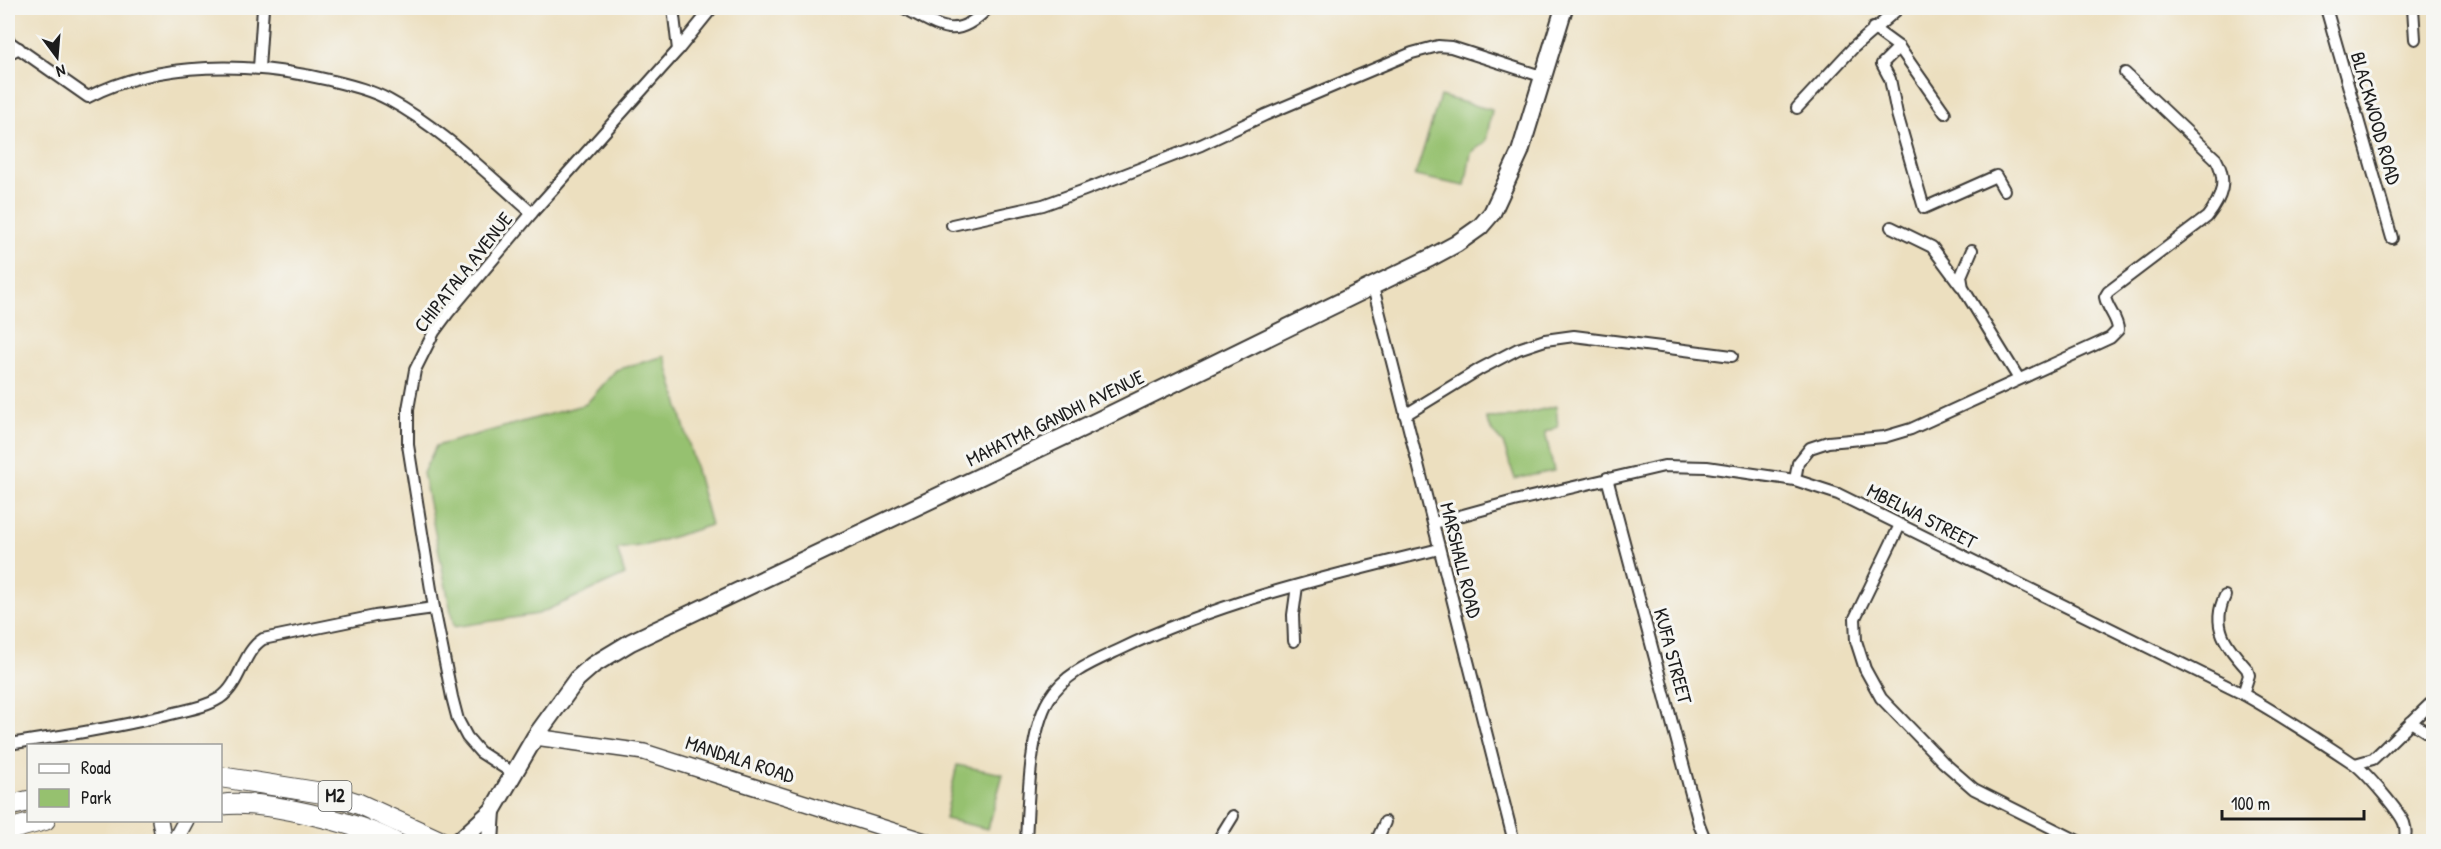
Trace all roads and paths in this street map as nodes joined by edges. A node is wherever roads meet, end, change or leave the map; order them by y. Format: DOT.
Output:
graph roads {
  1 [pos="263,8"];
  2 [pos="673,8"];
  3 [pos="712,8"];
  4 [pos="904,8"];
  5 [pos="988,8"];
  6 [pos="1564,8"];
  7 [pos="1899,8"];
  8 [pos="2326,8"];
  9 [pos="2413,8"];
  10 [pos="1874,28"];
  11 [pos="2415,39"];
  12 [pos="8,41"];
  13 [pos="1899,47"];
  14 [pos="19,48"];
  15 [pos="678,50"];
  16 [pos="8,54"];
  17 [pos="259,68"];
  18 [pos="2125,73"];
  19 [pos="1544,77"];
  20 [pos="1797,108"];
  21 [pos="1945,113"];
  22 [pos="2004,190"];
  23 [pos="532,213"];
  24 [pos="951,225"];
  25 [pos="1891,227"];
  26 [pos="2392,238"];
  27 [pos="1972,250"];
  28 [pos="1373,287"];
  29 [pos="1963,288"];
  30 [pos="1732,356"];
  31 [pos="2019,379"];
  32 [pos="1405,415"];
  33 [pos="1607,478"];
  34 [pos="1795,480"];
  35 [pos="1434,523"];
  36 [pos="1900,525"];
  37 [pos="1439,549"];
  38 [pos="1297,586"];
  39 [pos="2225,596"];
  40 [pos="434,608"];
  41 [pos="1294,641"];
  42 [pos="2243,694"];
  43 [pos="2433,702"];
  44 [pos="2411,722"];
  45 [pos="535,736"];
  46 [pos="2433,737"];
  47 [pos="8,744"];
  48 [pos="2355,764"];
  49 [pos="514,774"];
  50 [pos="222,777"];
  51 [pos="27,801"];
  52 [pos="222,805"];
  53 [pos="8,806"];
  54 [pos="492,811"];
  55 [pos="1233,816"];
  56 [pos="38,822"];
  57 [pos="160,822"];
  58 [pos="185,822"];
  59 [pos="1385,822"];
  60 [pos="8,830"];
  61 [pos="164,842"];
  62 [pos="174,842"];
  63 [pos="394,842"];
  64 [pos="442,842"];
  65 [pos="458,842"];
  66 [pos="490,842"];
  67 [pos="928,842"];
  68 [pos="1026,842"];
  69 [pos="1217,842"];
  70 [pos="1376,842"];
  71 [pos="1514,842"];
  72 [pos="1706,842"];
  73 [pos="2080,842"];
  74 [pos="2404,842"];
  1 -- 17 [label="street"];
  2 -- 15 [label="street"];
  3 -- 15 [label="street, CHIPATALA AVENUE"];
  4 -- 5 [label="street"];
  6 -- 19 [label="main road, MAHATMA GANDHI AVENUE"];
  7 -- 10 [label="street"];
  8 -- 26 [label="street, BLACKWOOD ROAD"];
  9 -- 11 [label="street"];
  10 -- 13 [label="street"];
  10 -- 20 [label="street"];
  12 -- 14 [label="street"];
  13 -- 21 [label="street"];
  13 -- 22 [label="street"];
  14 -- 16 [label="street"];
  14 -- 17 [label="street"];
  15 -- 23 [label="street, CHIPATALA AVENUE"];
  17 -- 23 [label="street"];
  18 -- 31 [label="street"];
  19 -- 24 [label="street"];
  19 -- 28 [label="main road, MAHATMA GANDHI AVENUE"];
  23 -- 40 [label="street, CHIPATALA AVENUE"];
  25 -- 29 [label="street"];
  27 -- 29 [label="street"];
  28 -- 32 [label="street, MARSHALL ROAD"];
  28 -- 45 [label="main road, MAHATMA GANDHI AVENUE"];
  29 -- 31 [label="street"];
  30 -- 32 [label="street"];
  31 -- 34 [label="street"];
  32 -- 35 [label="street, MARSHALL ROAD"];
  33 -- 34 [label="street, MBELWA STREET"];
  33 -- 35 [label="street, MBELWA STREET"];
  33 -- 72 [label="street, KUFA STREET"];
  34 -- 36 [label="street, MBELWA STREET"];
  35 -- 37 [label="street, MARSHALL ROAD"];
  36 -- 42 [label="street, MBELWA STREET"];
  36 -- 73 [label="street"];
  37 -- 38 [label="street"];
  37 -- 71 [label="street, MARSHALL ROAD"];
  38 -- 41 [label="street"];
  38 -- 68 [label="street"];
  39 -- 42 [label="street"];
  40 -- 47 [label="street"];
  40 -- 49 [label="street, CHIPATALA AVENUE"];
  42 -- 48 [label="street, MBELWA STREET"];
  43 -- 44 [label="street"];
  44 -- 46 [label="street"];
  44 -- 48 [label="street"];
  45 -- 49 [label="main road, MAHATMA GANDHI AVENUE"];
  45 -- 67 [label="street, MANDALA ROAD"];
  48 -- 74 [label="street, MBELWA STREET"];
  49 -- 54 [label="main road, MAHATMA GANDHI AVENUE"];
  50 -- 64 [label="highway, M2"];
  51 -- 53 [label="highway"];
  52 -- 63 [label="highway, M2"];
  54 -- 65 [label="main road, MAHATMA GANDHI AVENUE"];
  54 -- 66 [label="main road, MAHATMA GANDHI AVENUE"];
  55 -- 69 [label="street"];
  56 -- 60 [label="highway"];
  57 -- 61 [label="street"];
  58 -- 62 [label="street"];
  59 -- 70 [label="street"];
}
